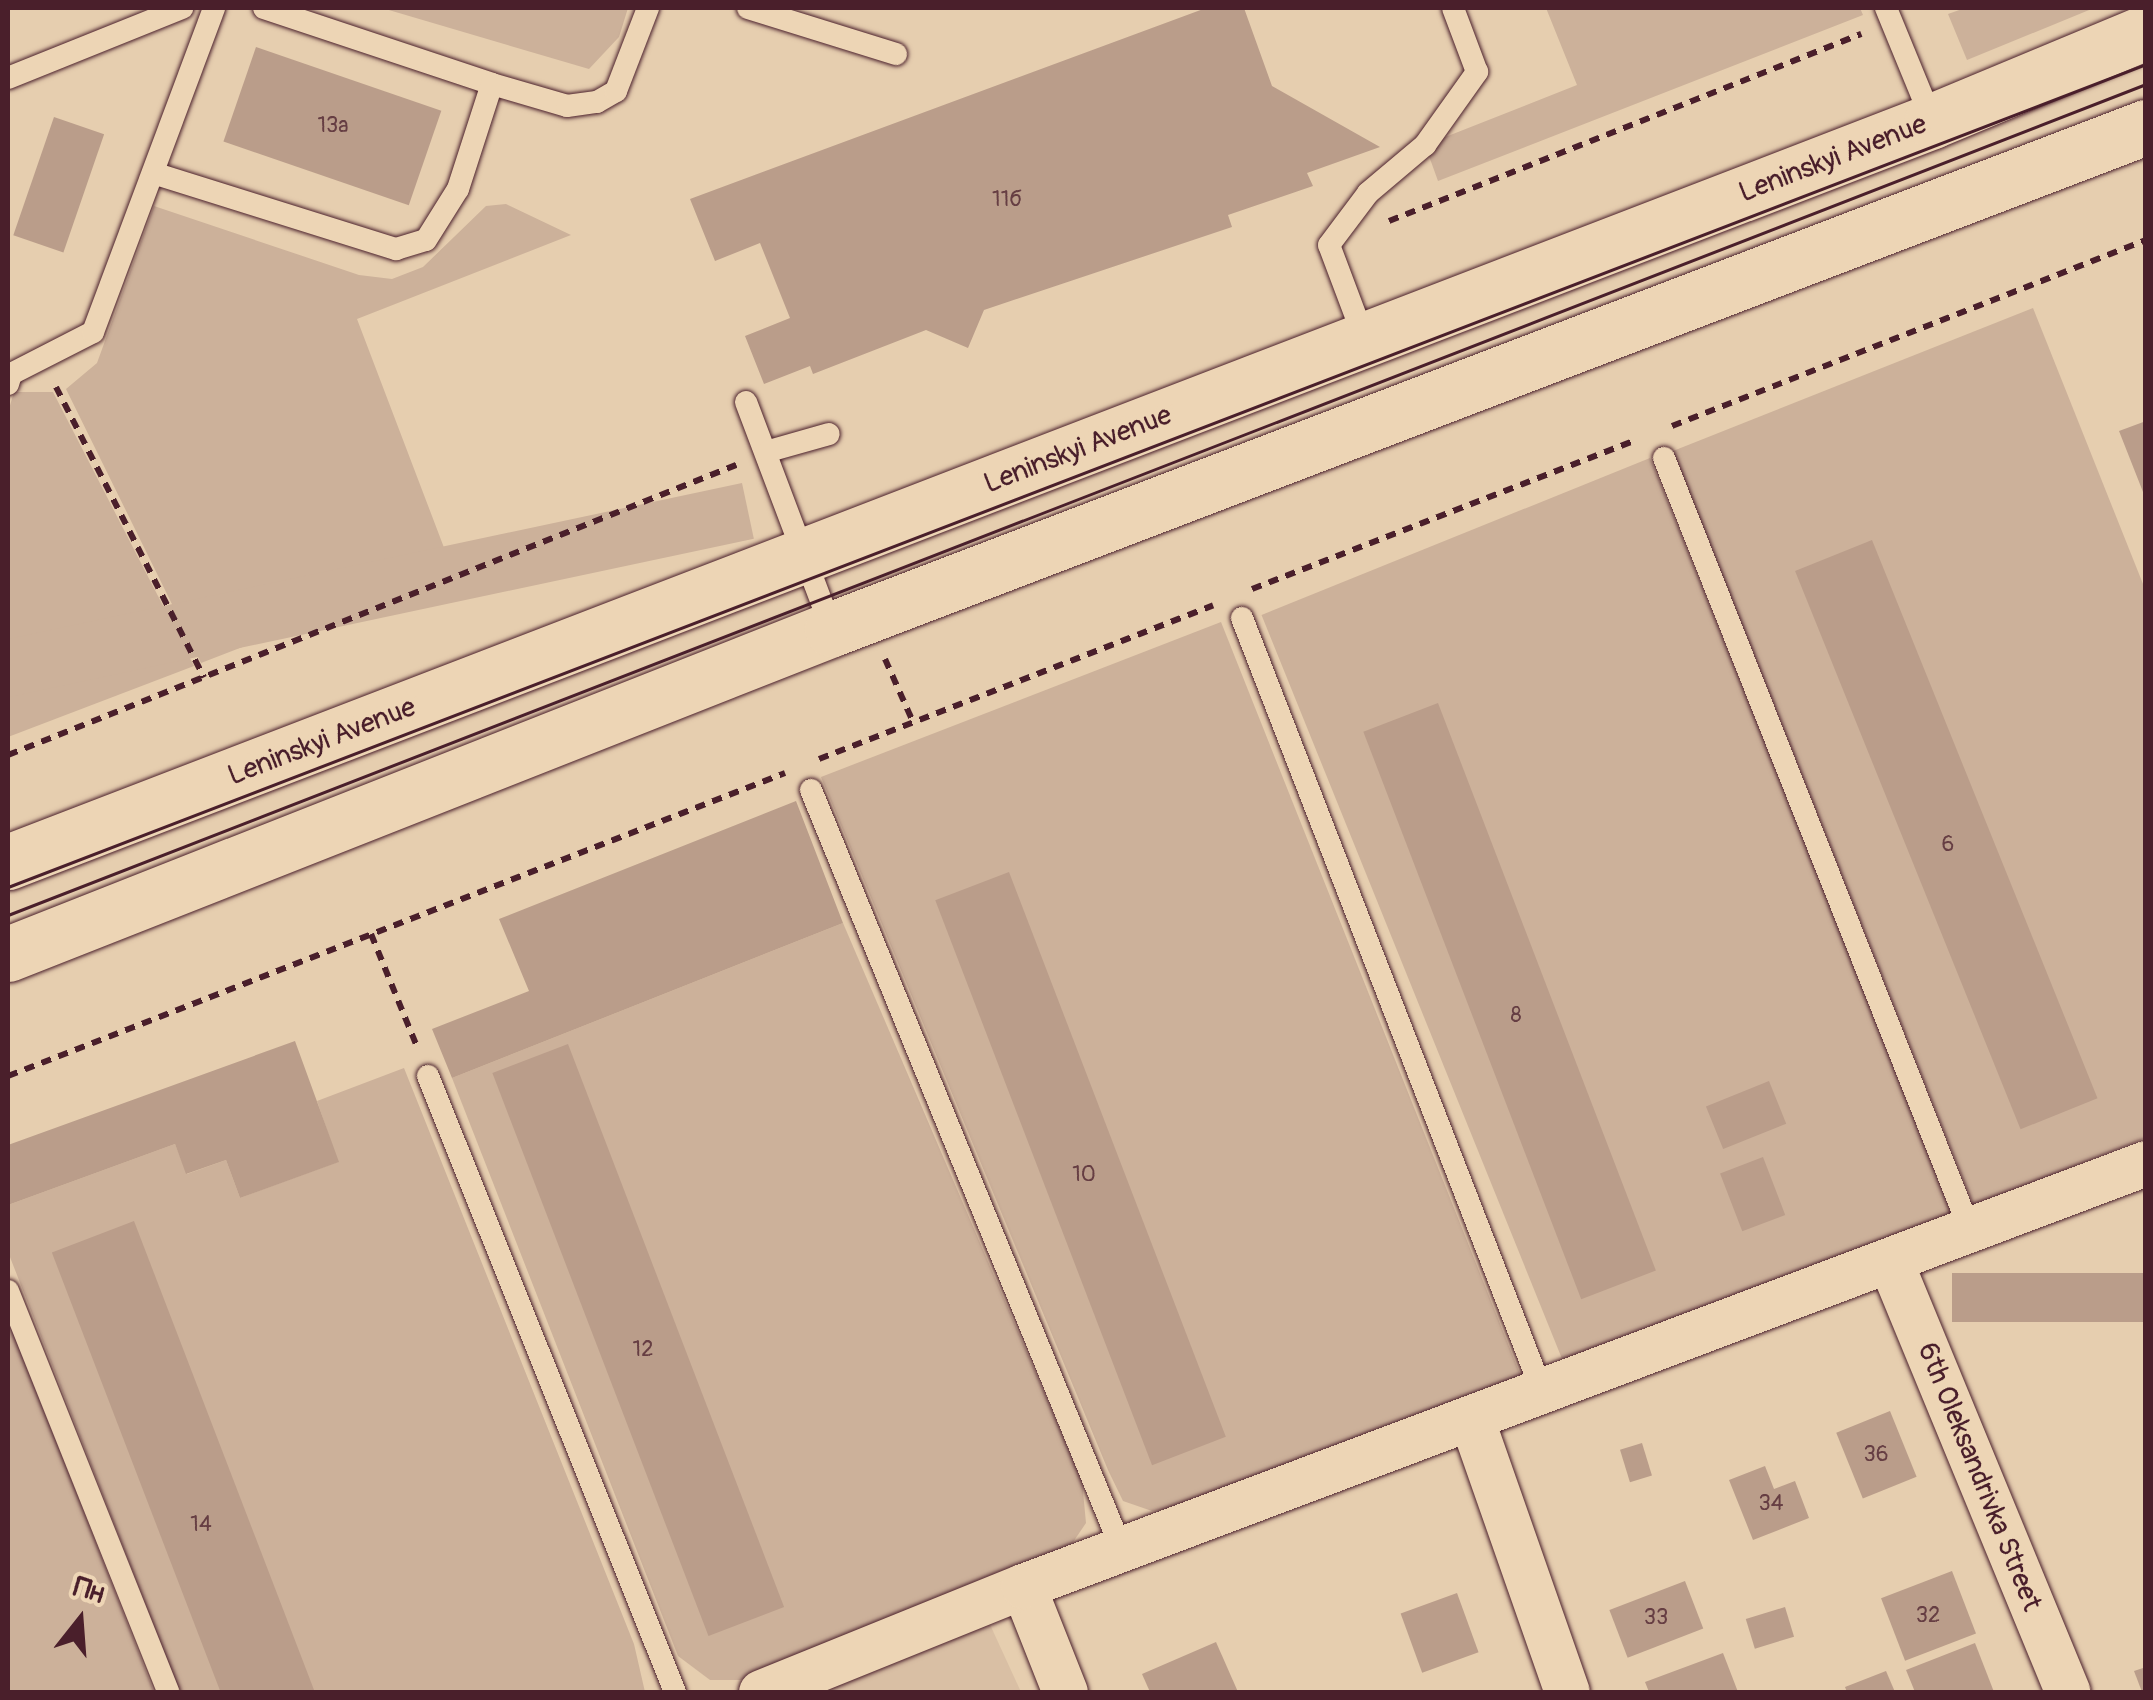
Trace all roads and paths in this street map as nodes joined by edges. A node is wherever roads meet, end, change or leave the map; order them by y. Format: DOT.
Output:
graph roads {
  1 [pos="182,8"];
  2 [pos="214,8"];
  3 [pos="264,8"];
  4 [pos="648,8"];
  5 [pos="748,8"];
  6 [pos="1453,8"];
  7 [pos="1889,15"];
  8 [pos="2146,32"];
  9 [pos="896,54"];
  10 [pos="8,78"];
  11 [pos="492,84"];
  12 [pos="1932,121"];
  13 [pos="2146,126"];
  14 [pos="153,173"];
  15 [pos="2146,240"];
  16 [pos="1329,245"];
  17 [pos="1364,338"];
  18 [pos="42,359"];
  19 [pos="8,384"];
  20 [pos="746,402"];
  21 [pos="830,434"];
  22 [pos="769,451"];
  23 [pos="1664,458"];
  24 [pos="808,556"];
  25 [pos="1242,618"];
  26 [pos="832,629"];
  27 [pos="884,656"];
  28 [pos="204,678"];
  29 [pos="912,722"];
  30 [pos="8,755"];
  31 [pos="811,790"];
  32 [pos="8,862"];
  33 [pos="371,934"];
  34 [pos="8,954"];
  35 [pos="8,1076"];
  36 [pos="428,1076"];
  37 [pos="2146,1163"];
  38 [pos="1970,1230"];
  39 [pos="1890,1261"];
  40 [pos="8,1290"];
  41 [pos="1542,1391"];
  42 [pos="1471,1418"];
  43 [pos="1122,1550"];
  44 [pos="1023,1586"];
  45 [pos="168,1692"];
  46 [pos="675,1692"];
  47 [pos="762,1692"];
  48 [pos="1065,1692"];
  49 [pos="1567,1692"];
  50 [pos="2068,1692"];
  1 -- 10 [label="lane"];
  2 -- 14 [label="lane"];
  3 -- 11 [label="lane"];
  4 -- 11 [label="lane"];
  5 -- 9 [label="lane"];
  6 -- 16 [label="lane"];
  7 -- 12 [label="lane"];
  7 -- 16 [label="path"];
  8 -- 12 [label="main road, Leninskyi Avenue"];
  11 -- 14 [label="lane"];
  12 -- 17 [label="main road, Leninskyi Avenue"];
  13 -- 26 [label="main road"];
  14 -- 18 [label="lane"];
  15 -- 29 [label="path"];
  16 -- 17 [label="lane"];
  17 -- 24 [label="main road, Leninskyi Avenue"];
  18 -- 19 [label="lane"];
  18 -- 28 [label="path"];
  20 -- 22 [label="lane"];
  21 -- 22 [label="lane"];
  22 -- 24 [label="lane"];
  22 -- 28 [label="path"];
  23 -- 38 [label="lane"];
  24 -- 26 [label="lane"];
  24 -- 32 [label="main road, Leninskyi Avenue"];
  25 -- 41 [label="lane"];
  26 -- 34 [label="main road"];
  27 -- 29 [label="path"];
  28 -- 30 [label="path"];
  29 -- 33 [label="path"];
  31 -- 43 [label="lane"];
  33 -- 35 [label="path"];
  33 -- 36 [label="path"];
  36 -- 46 [label="lane"];
  37 -- 38 [label="street"];
  38 -- 39 [label="street"];
  39 -- 41 [label="street"];
  39 -- 50 [label="street, 6th Oleksandrivka Street"];
  40 -- 45 [label="lane"];
  41 -- 42 [label="street"];
  42 -- 43 [label="street"];
  42 -- 49 [label="street"];
  43 -- 44 [label="street"];
  44 -- 47 [label="street"];
  44 -- 48 [label="street"];
}
